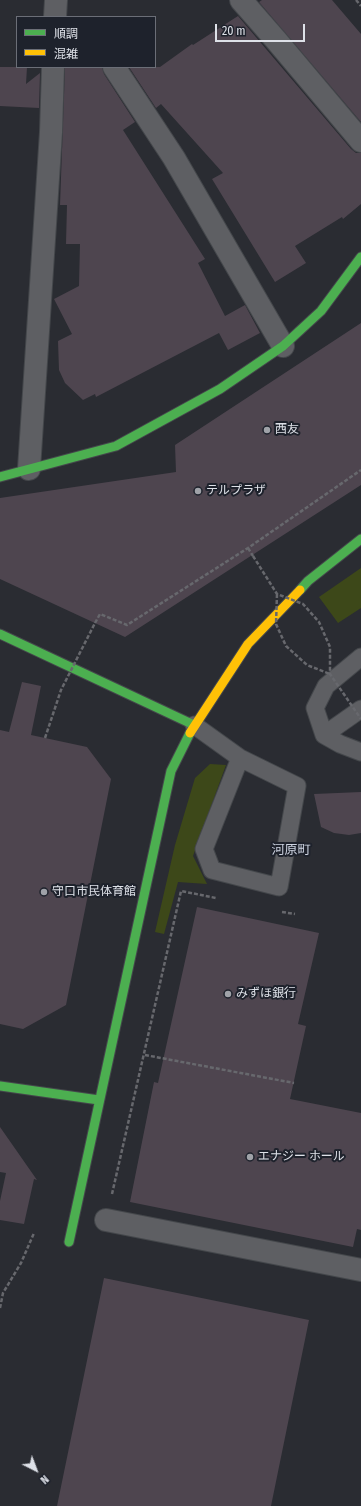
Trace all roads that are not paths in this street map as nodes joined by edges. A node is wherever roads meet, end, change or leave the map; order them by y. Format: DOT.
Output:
graph roads {
  1 [pos="56,0"];
  2 [pos="241,0"];
  3 [pos="55,16"];
  4 [pos="53,68"];
  5 [pos="115,68"];
  6 [pos="361,141"];
  7 [pos="361,257"];
  8 [pos="283,346"];
  9 [pos="29,469"];
  10 [pos="0,477"];
  11 [pos="361,539"];
  12 [pos="0,634"];
  13 [pos="361,657"];
  14 [pos="361,709"];
  15 [pos="194,725"];
  16 [pos="324,735"];
  17 [pos="361,752"];
  18 [pos="240,758"];
  19 [pos="0,1086"];
  20 [pos="99,1100"];
  21 [pos="106,1220"];
  22 [pos="69,1242"];
  23 [pos="361,1270"];
  1 -- 3 [label="street"];
  2 -- 6 [label="street"];
  4 -- 9 [label="street"];
  5 -- 8 [label="street"];
  7 -- 8 [label="street"];
  8 -- 9 [label="street"];
  9 -- 10 [label="street"];
  11 -- 15 [label="street"];
  12 -- 15 [label="street"];
  13 -- 16 [label="lane"];
  14 -- 16 [label="lane"];
  15 -- 18 [label="lane"];
  15 -- 20 [label="street"];
  16 -- 17 [label="lane"];
  18 -- 18 [label="lane"];
  19 -- 20 [label="street"];
  20 -- 22 [label="street"];
  21 -- 23 [label="street"];
}
